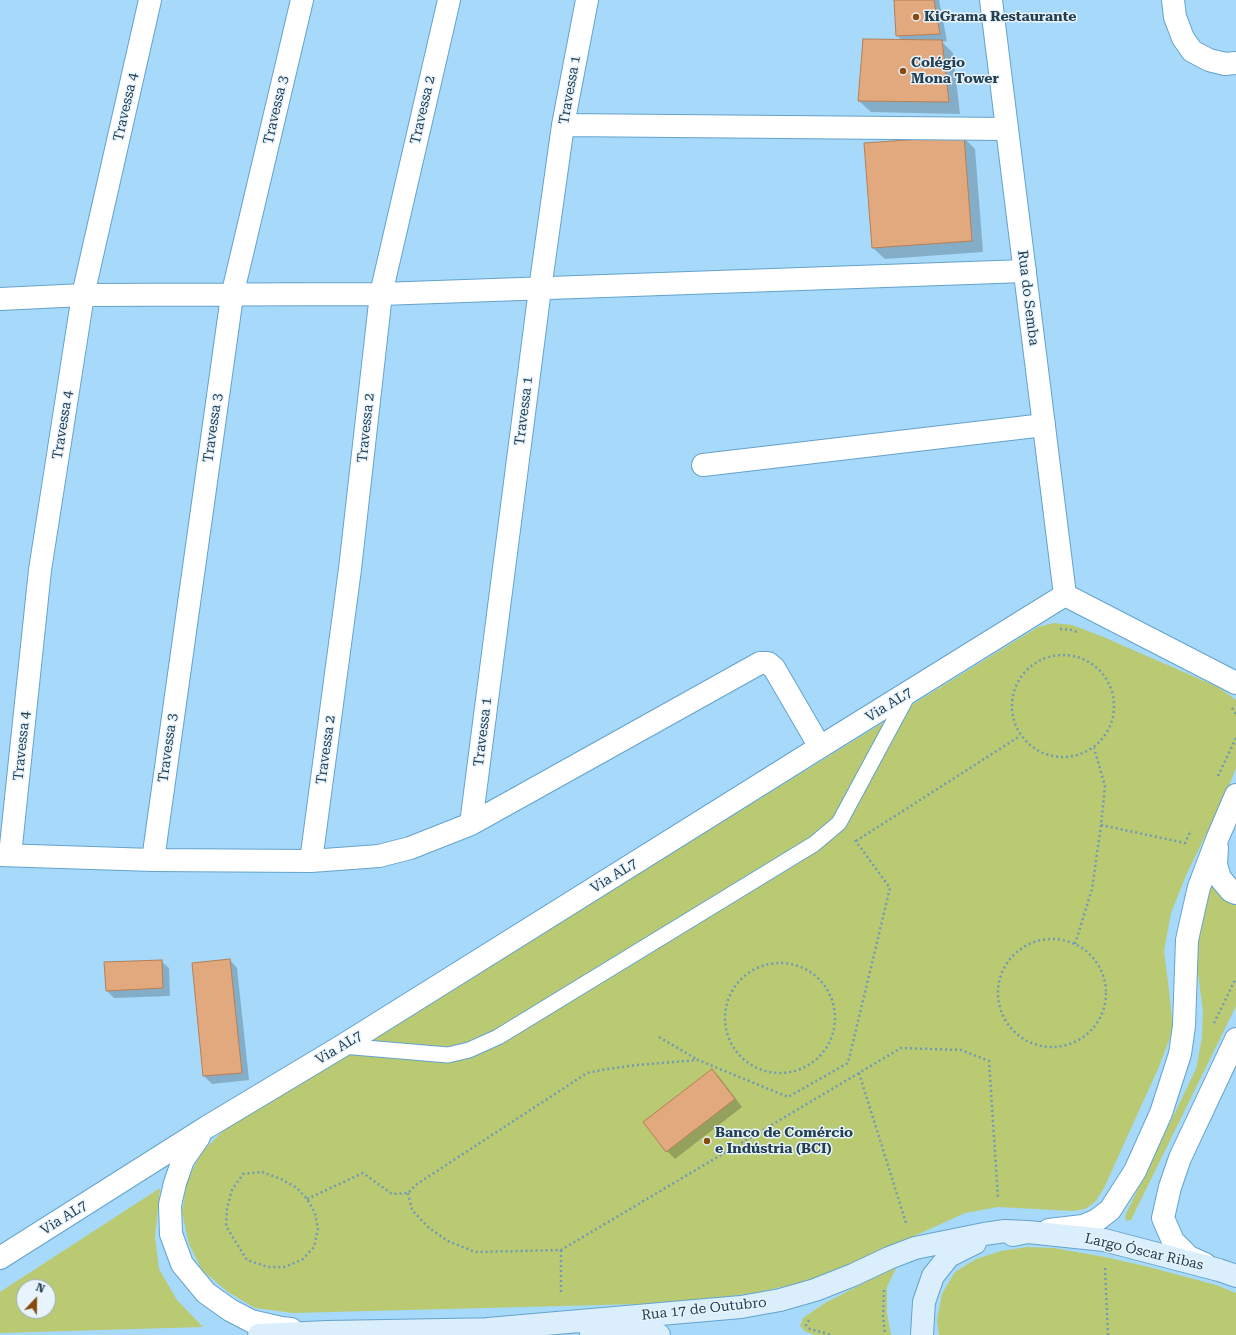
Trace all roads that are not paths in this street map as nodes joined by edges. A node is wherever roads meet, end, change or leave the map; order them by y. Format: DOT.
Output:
graph roads {
  1 [pos="150,0"];
  2 [pos="302,0"];
  3 [pos="449,0"];
  4 [pos="587,0"];
  5 [pos="991,0"];
  6 [pos="1173,0"];
  7 [pos="1236,63"];
  8 [pos="563,125"];
  9 [pos="1007,129"];
  10 [pos="1025,270"];
  11 [pos="540,288"];
  12 [pos="381,294"];
  13 [pos="83,295"];
  14 [pos="232,296"];
  15 [pos="0,299"];
  16 [pos="1044,425"];
  17 [pos="703,465"];
  18 [pos="1065,596"];
  19 [pos="1236,683"];
  20 [pos="909,692"];
  21 [pos="820,747"];
  22 [pos="1236,795"];
  23 [pos="471,824"];
  24 [pos="1218,837"];
  25 [pos="5,855"];
  26 [pos="153,860"];
  27 [pos="311,862"];
  28 [pos="1236,893"];
  29 [pos="1236,1040"];
  30 [pos="342,1046"];
  31 [pos="207,1127"];
  32 [pos="1028,1232"];
  33 [pos="0,1258"];
  34 [pos="1230,1273"];
  35 [pos="488,1329"];
  36 [pos="328,1332"];
  37 [pos="259,1335"];
  38 [pos="659,1335"];
  39 [pos="922,1335"];
  1 -- 13 [label="street, Travessa 4"];
  2 -- 14 [label="street, Travessa 3"];
  3 -- 12 [label="street, Travessa 2"];
  4 -- 8 [label="street, Travessa 1"];
  5 -- 9 [label="street, Rua do Semba"];
  6 -- 7 [label="street"];
  8 -- 9 [label="street"];
  8 -- 11 [label="street, Travessa 1"];
  9 -- 10 [label="street, Rua do Semba"];
  10 -- 11 [label="street"];
  10 -- 16 [label="street, Rua do Semba"];
  11 -- 12 [label="street"];
  11 -- 23 [label="street, Travessa 1"];
  12 -- 14 [label="street"];
  12 -- 27 [label="street, Travessa 2"];
  13 -- 14 [label="street"];
  13 -- 15 [label="street"];
  13 -- 25 [label="street, Travessa 4"];
  14 -- 26 [label="street, Travessa 3"];
  16 -- 17 [label="street"];
  16 -- 18 [label="street, Rua do Semba"];
  18 -- 19 [label="street"];
  18 -- 20 [label="street, Via AL7"];
  20 -- 21 [label="street, Via AL7"];
  20 -- 30 [label="lane"];
  21 -- 23 [label="street"];
  21 -- 30 [label="street, Via AL7"];
  22 -- 24 [label="street"];
  23 -- 27 [label="street"];
  24 -- 28 [label="street"];
  24 -- 32 [label="street"];
  25 -- 26 [label="street"];
  26 -- 27 [label="street"];
  29 -- 34 [label="street"];
  30 -- 31 [label="street, Via AL7"];
  31 -- 33 [label="street, Via AL7"];
  31 -- 36 [label="street"];
  32 -- 34 [label="main road, Largo Óscar Ribas"];
  32 -- 35 [label="main road, Rua 17 de Outubro"];
  32 -- 39 [label="main road, Largo Óscar Ribas"];
  35 -- 36 [label="main road, Rua 17 de Outubro"];
  35 -- 38 [label="main road, Rua 17 de Outubro"];
  36 -- 37 [label="main road, Rua 17 de Outubro"];
}
